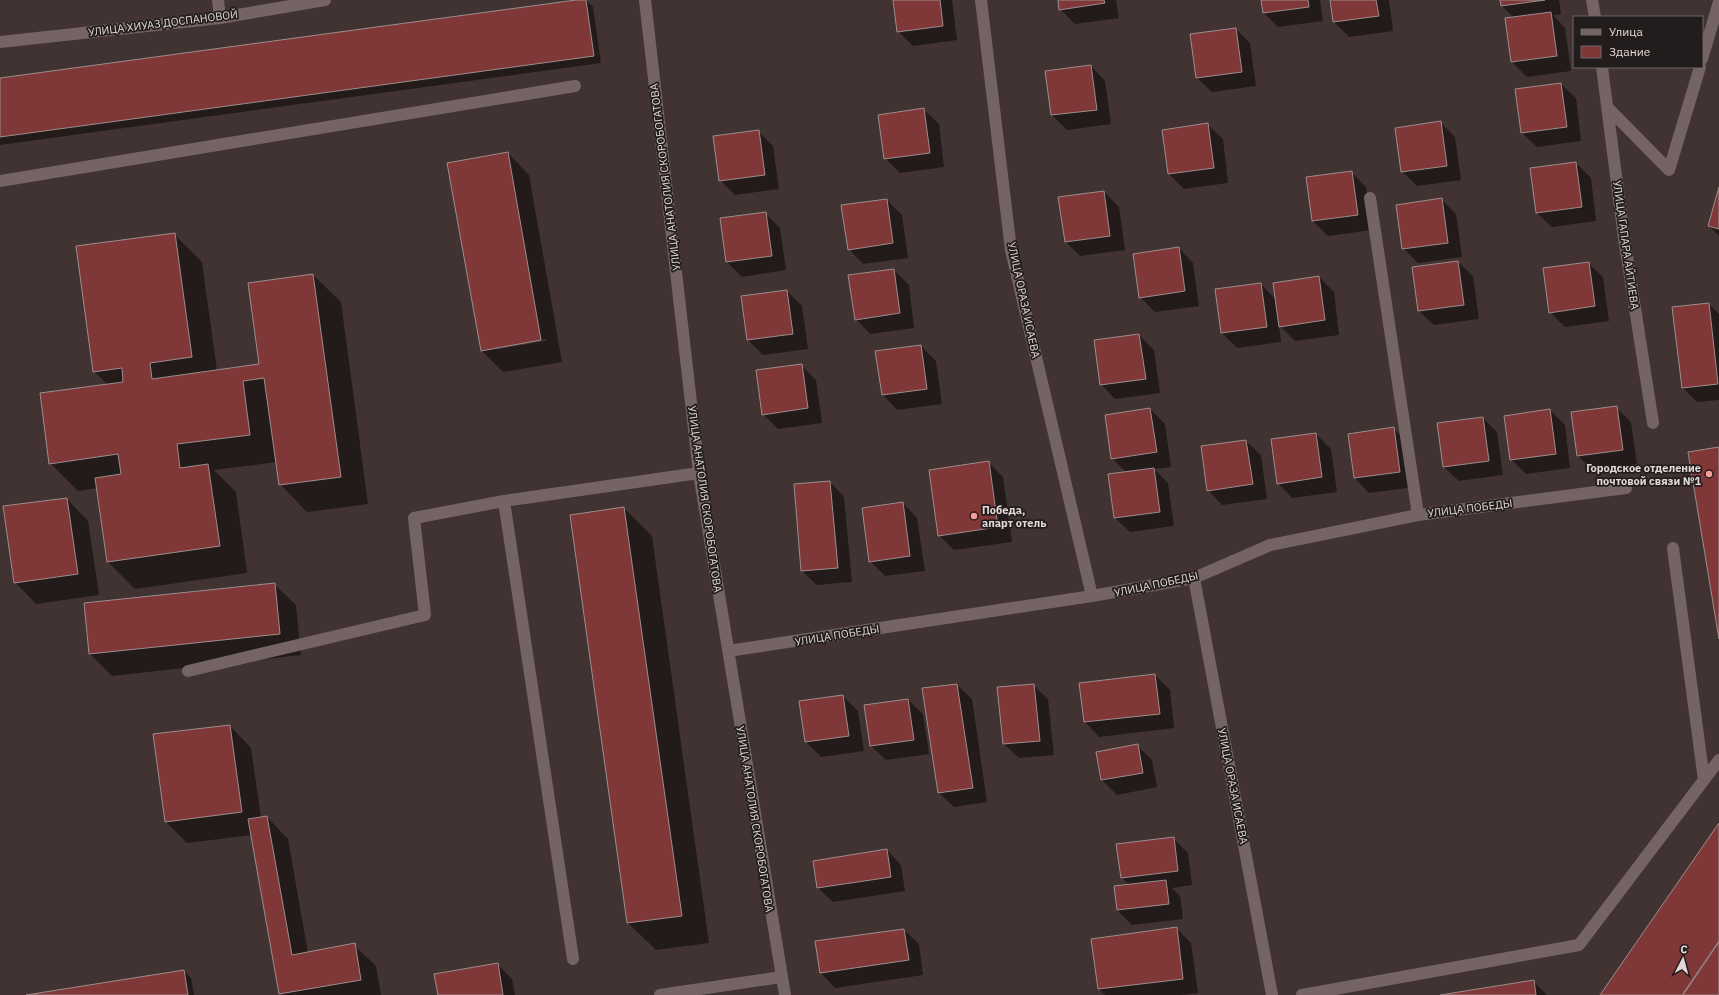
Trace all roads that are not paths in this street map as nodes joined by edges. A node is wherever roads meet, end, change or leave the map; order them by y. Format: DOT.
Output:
graph roads {
  1 [pos="218,0"];
  2 [pos="325,0"];
  3 [pos="645,0"];
  4 [pos="981,0"];
  5 [pos="1592,0"];
  6 [pos="1719,2"];
  7 [pos="1595,16"];
  8 [pos="220,18"];
  9 [pos="0,42"];
  10 [pos="1703,56"];
  11 [pos="1602,68"];
  12 [pos="1700,68"];
  13 [pos="575,86"];
  14 [pos="1608,108"];
  15 [pos="0,181"];
  16 [pos="1370,198"];
  17 [pos="1653,423"];
  18 [pos="699,473"];
  19 [pos="1626,488"];
  20 [pos="504,501"];
  21 [pos="1418,515"];
  22 [pos="1673,548"];
  23 [pos="1194,578"];
  24 [pos="1092,596"];
  25 [pos="728,651"];
  26 [pos="188,671"];
  27 [pos="1719,760"];
  28 [pos="1704,780"];
  29 [pos="573,959"];
  30 [pos="781,977"];
  31 [pos="660,995"];
  32 [pos="785,995"];
  33 [pos="1272,995"];
  34 [pos="1302,995"];
  1 -- 8 [label="street"];
  2 -- 8 [label="street, УЛИЦА ХИУАЗ ДОСПАНОВОЙ"];
  3 -- 18 [label="street, УЛИЦА АНАТОЛИЯ СКОРОБОГАТОВА"];
  4 -- 24 [label="street, УЛИЦА ОРАЗА ИСАЕВА"];
  5 -- 7 [label="street"];
  6 -- 10 [label="street"];
  8 -- 9 [label="street, УЛИЦА ХИУАЗ ДОСПАНОВОЙ"];
  11 -- 14 [label="street, УЛИЦА ГАПАРА АЙТИЕВА"];
  12 -- 14 [label="street"];
  13 -- 15 [label="street"];
  14 -- 17 [label="street, УЛИЦА ГАПАРА АЙТИЕВА"];
  16 -- 21 [label="street"];
  18 -- 20 [label="street"];
  18 -- 25 [label="street, УЛИЦА АНАТОЛИЯ СКОРОБОГАТОВА"];
  19 -- 21 [label="street, УЛИЦА ПОБЕДЫ"];
  20 -- 26 [label="street"];
  20 -- 29 [label="street"];
  21 -- 23 [label="street, УЛИЦА ПОБЕДЫ"];
  22 -- 28 [label="street"];
  23 -- 24 [label="street, УЛИЦА ПОБЕДЫ"];
  23 -- 33 [label="street, УЛИЦА ОРАЗА ИСАЕВА"];
  24 -- 25 [label="street, УЛИЦА ПОБЕДЫ"];
  25 -- 30 [label="street, УЛИЦА АНАТОЛИЯ СКОРОБОГАТОВА"];
  27 -- 28 [label="street"];
  28 -- 34 [label="street"];
  30 -- 31 [label="street"];
  30 -- 32 [label="street, УЛИЦА АНАТОЛИЯ СКОРОБОГАТОВА"];
}
